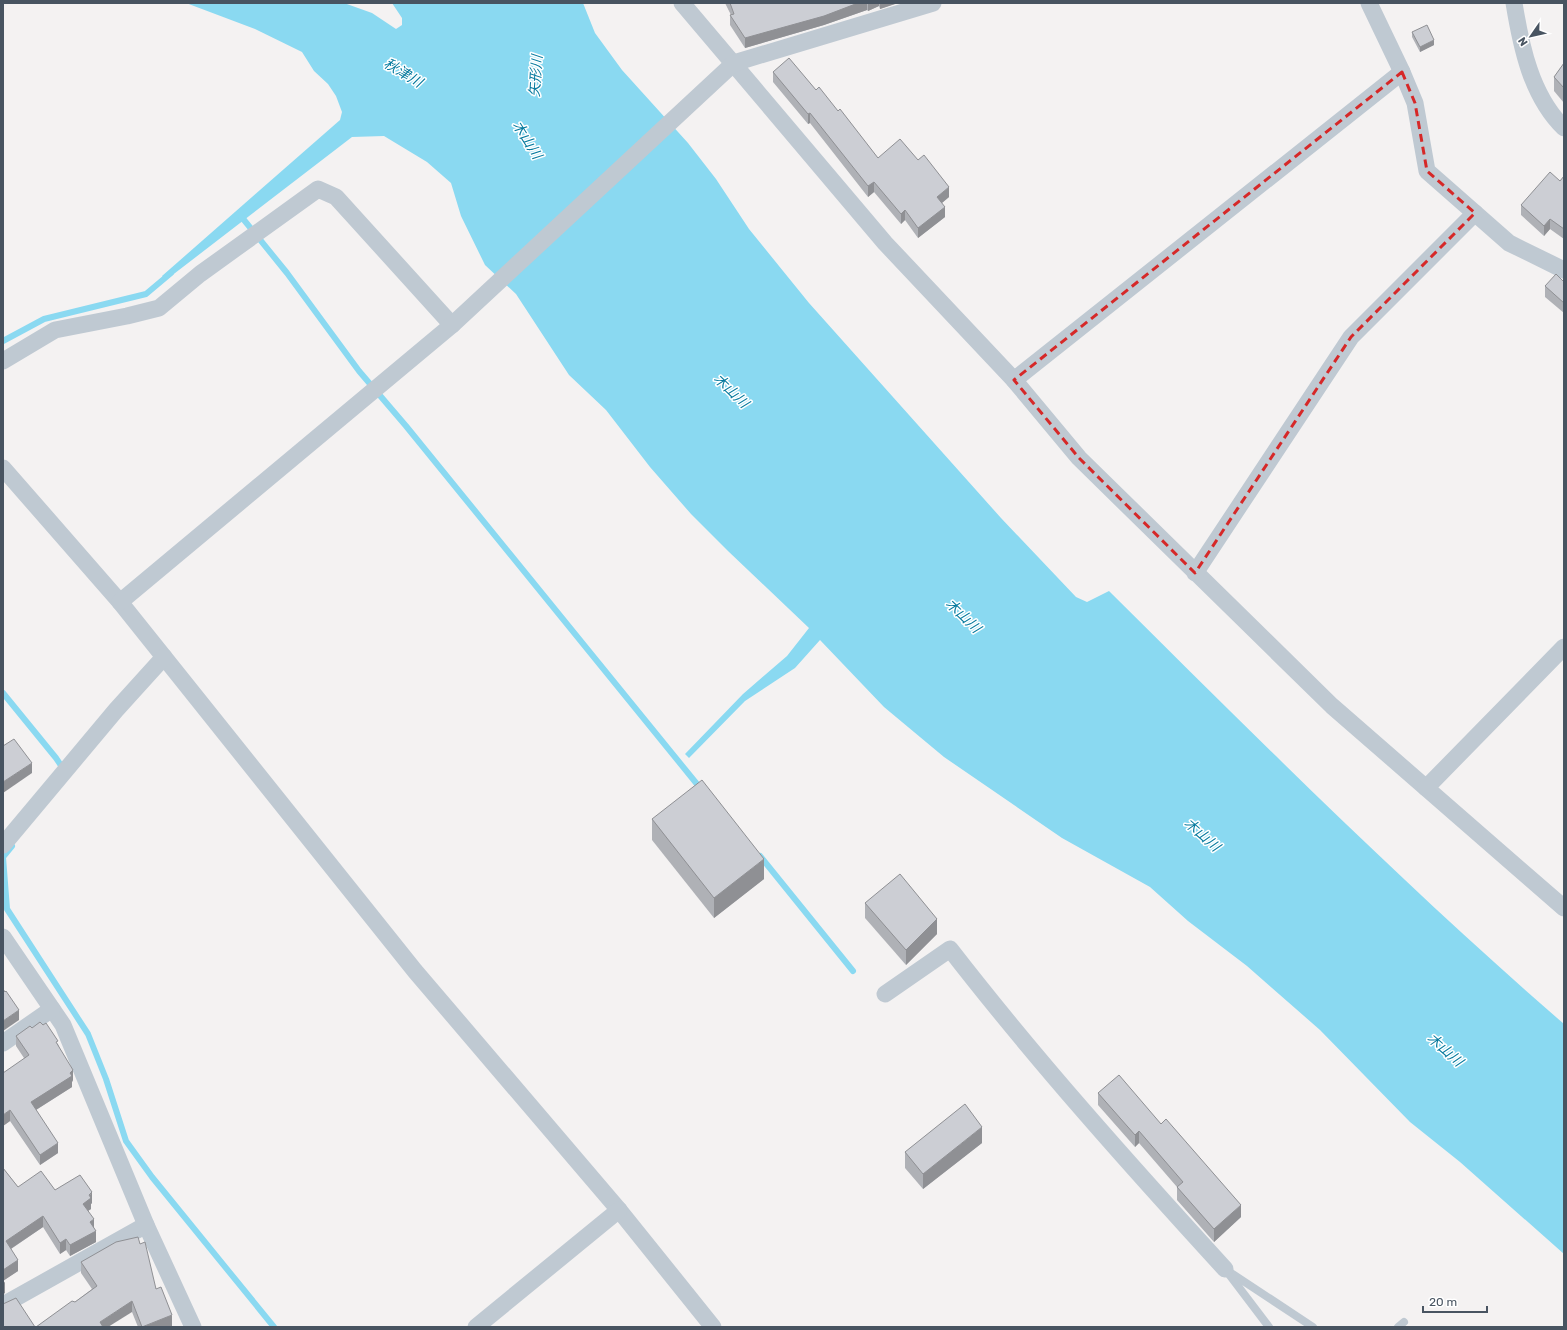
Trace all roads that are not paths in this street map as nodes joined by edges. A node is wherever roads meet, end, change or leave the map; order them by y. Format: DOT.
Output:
graph roads {
  1 [pos="682,3"];
  2 [pos="933,3"];
  3 [pos="1369,3"];
  4 [pos="1514,3"];
  5 [pos="734,63"];
  6 [pos="1402,72"];
  7 [pos="1564,128"];
  8 [pos="1475,214"];
  9 [pos="1564,270"];
  10 [pos="452,325"];
  11 [pos="3,361"];
  12 [pos="1014,380"];
  13 [pos="4,471"];
  14 [pos="1195,573"];
  15 [pos="120,602"];
  16 [pos="1564,647"];
  17 [pos="164,657"];
  18 [pos="1426,788"];
  19 [pos="3,844"];
  20 [pos="1564,908"];
  21 [pos="3,937"];
  22 [pos="885,994"];
  23 [pos="52,1009"];
  24 [pos="3,1043"];
  25 [pos="619,1210"];
  26 [pos="146,1225"];
  27 [pos="1225,1269"];
  28 [pos="3,1305"];
  29 [pos="193,1327"];
  30 [pos="476,1327"];
  31 [pos="713,1327"];
  32 [pos="1269,1327"];
  33 [pos="1313,1327"];
  1 -- 5 [label="street"];
  2 -- 5 [label="street"];
  3 -- 6 [label="street"];
  4 -- 7 [label="street"];
  5 -- 10 [label="street"];
  5 -- 12 [label="street"];
  6 -- 8 [label="street"];
  6 -- 12 [label="street"];
  8 -- 9 [label="street"];
  8 -- 14 [label="street"];
  10 -- 11 [label="street"];
  10 -- 15 [label="street"];
  12 -- 14 [label="street"];
  13 -- 15 [label="street"];
  14 -- 18 [label="street"];
  15 -- 17 [label="street"];
  16 -- 18 [label="street"];
  17 -- 19 [label="street"];
  17 -- 25 [label="street"];
  18 -- 20 [label="street"];
  21 -- 23 [label="street"];
  22 -- 27 [label="street"];
  23 -- 24 [label="street"];
  23 -- 26 [label="street"];
  25 -- 30 [label="street"];
  25 -- 31 [label="street"];
  26 -- 28 [label="street"];
  26 -- 29 [label="street"];
  27 -- 32 [label="lane"];
  27 -- 33 [label="lane"];
}
